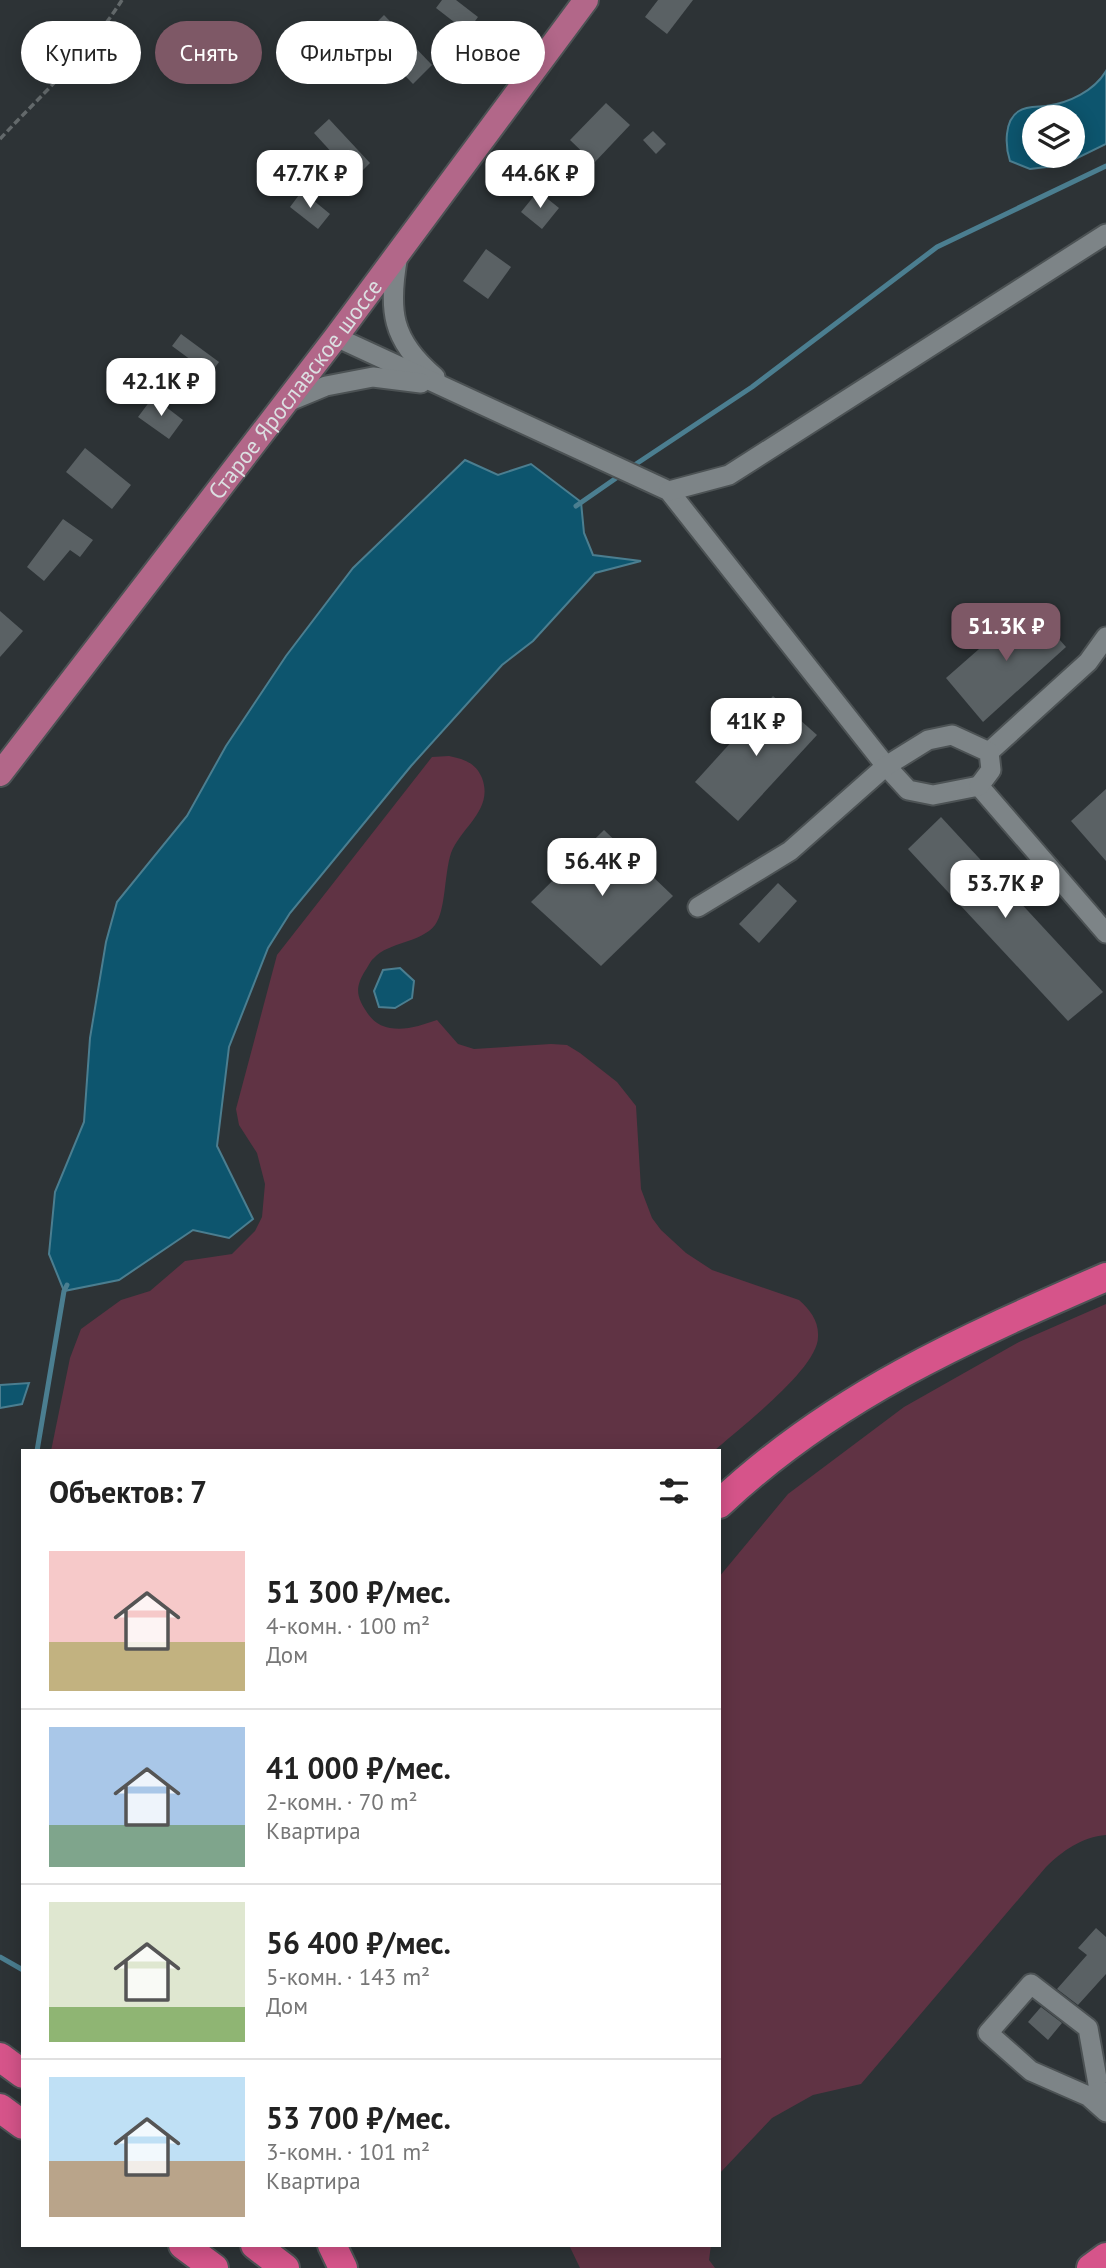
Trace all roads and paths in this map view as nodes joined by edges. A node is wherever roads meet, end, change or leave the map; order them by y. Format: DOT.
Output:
graph roads {
  1 [pos="122,0"];
  2 [pos="586,0"];
  3 [pos="0,139"];
  4 [pos="1106,234"];
  5 [pos="398,254"];
  6 [pos="336,337"];
  7 [pos="449,389"];
  8 [pos="285,403"];
  9 [pos="669,492"];
  10 [pos="1106,637"];
  11 [pos="989,751"];
  12 [pos="886,766"];
  13 [pos="0,774"];
  14 [pos="979,786"];
  15 [pos="698,907"];
  16 [pos="1106,933"];
  17 [pos="1106,1277"];
  18 [pos="721,1502"];
  19 [pos="0,2051"];
  20 [pos="0,2057"];
  21 [pos="21,2064"];
  22 [pos="21,2073"];
  23 [pos="1106,2092"];
  24 [pos="0,2108"];
  25 [pos="1106,2112"];
  26 [pos="21,2124"];
  27 [pos="186,2247"];
  28 [pos="258,2247"];
  29 [pos="333,2247"];
  30 [pos="1106,2256"];
  31 [pos="214,2268"];
  32 [pos="285,2268"];
  33 [pos="343,2268"];
  34 [pos="1091,2268"];
  1 -- 3 [label="path"];
  2 -- 5 [label="main road, Старое Ярославское шоссе"];
  4 -- 9 [label="lane"];
  5 -- 6 [label="main road, Старое Ярославское шоссе"];
  5 -- 7 [label="lane"];
  6 -- 7 [label="lane"];
  6 -- 8 [label="main road, Старое Ярославское шоссе"];
  7 -- 8 [label="lane"];
  7 -- 9 [label="lane"];
  8 -- 13 [label="main road, Старое Ярославское шоссе"];
  9 -- 12 [label="lane"];
  10 -- 11 [label="lane"];
  11 -- 12 [label="lane"];
  11 -- 14 [label="lane"];
  12 -- 14 [label="lane"];
  12 -- 15 [label="lane"];
  14 -- 16 [label="lane"];
  17 -- 18 [label="highway"];
  19 -- 21 [label="highway"];
  20 -- 22 [label="highway"];
  23 -- 25 [label="lane"];
  24 -- 26 [label="highway"];
  27 -- 31 [label="highway"];
  28 -- 32 [label="highway"];
  29 -- 33 [label="highway"];
  30 -- 34 [label="highway"];
}
